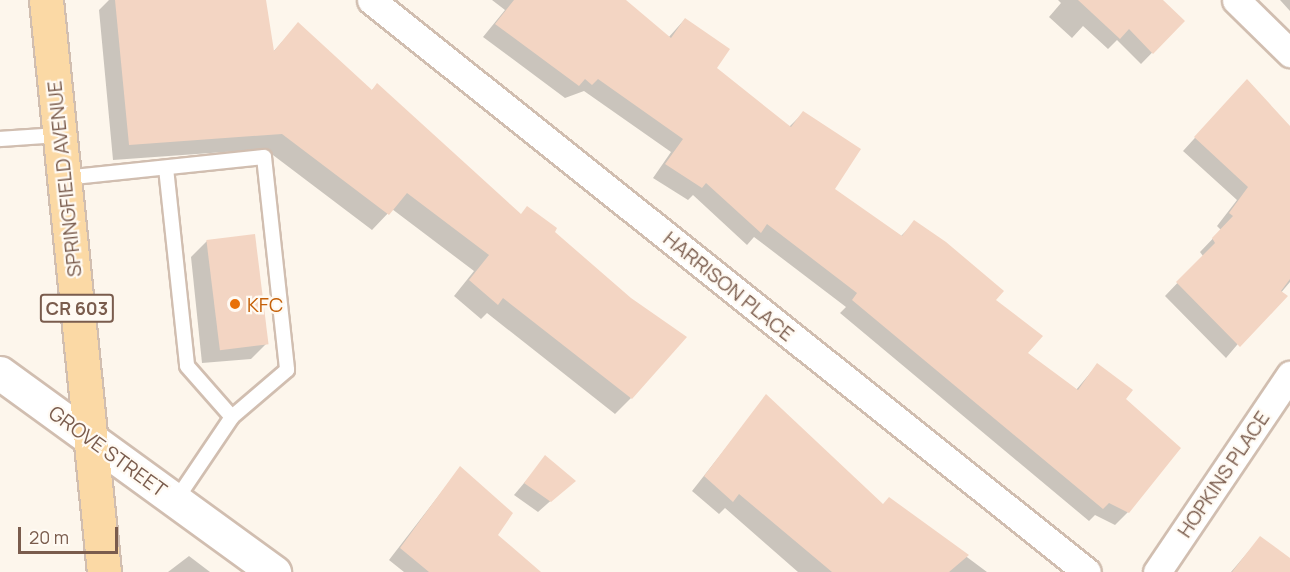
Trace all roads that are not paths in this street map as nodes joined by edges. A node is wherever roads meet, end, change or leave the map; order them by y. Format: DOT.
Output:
graph roads {
  1 [pos="46,0"];
  2 [pos="371,0"];
  3 [pos="1236,0"];
  4 [pos="1290,53"];
  5 [pos="59,135"];
  6 [pos="0,139"];
  7 [pos="166,168"];
  8 [pos="64,178"];
  9 [pos="0,373"];
  10 [pos="1290,375"];
  11 [pos="232,417"];
  12 [pos="90,437"];
  13 [pos="176,500"];
  14 [pos="104,572"];
  15 [pos="274,572"];
  16 [pos="1087,572"];
  17 [pos="1156,572"];
  1 -- 5 [label="main road, SPRINGFIELD AVENUE / CR 603"];
  2 -- 16 [label="street, HARRISON PLACE"];
  3 -- 4 [label="street"];
  5 -- 6 [label="lane"];
  5 -- 8 [label="main road, SPRINGFIELD AVENUE / CR 603"];
  7 -- 8 [label="lane"];
  7 -- 11 [label="lane"];
  7 -- 11 [label="lane"];
  8 -- 12 [label="main road, SPRINGFIELD AVENUE / CR 603"];
  9 -- 12 [label="main road, GROVE STREET"];
  10 -- 17 [label="street, HOPKINS PLACE"];
  11 -- 13 [label="lane"];
  12 -- 13 [label="main road, GROVE STREET"];
  12 -- 14 [label="main road, SPRINGFIELD AVENUE / CR 603"];
  13 -- 15 [label="main road, GROVE STREET"];
}
